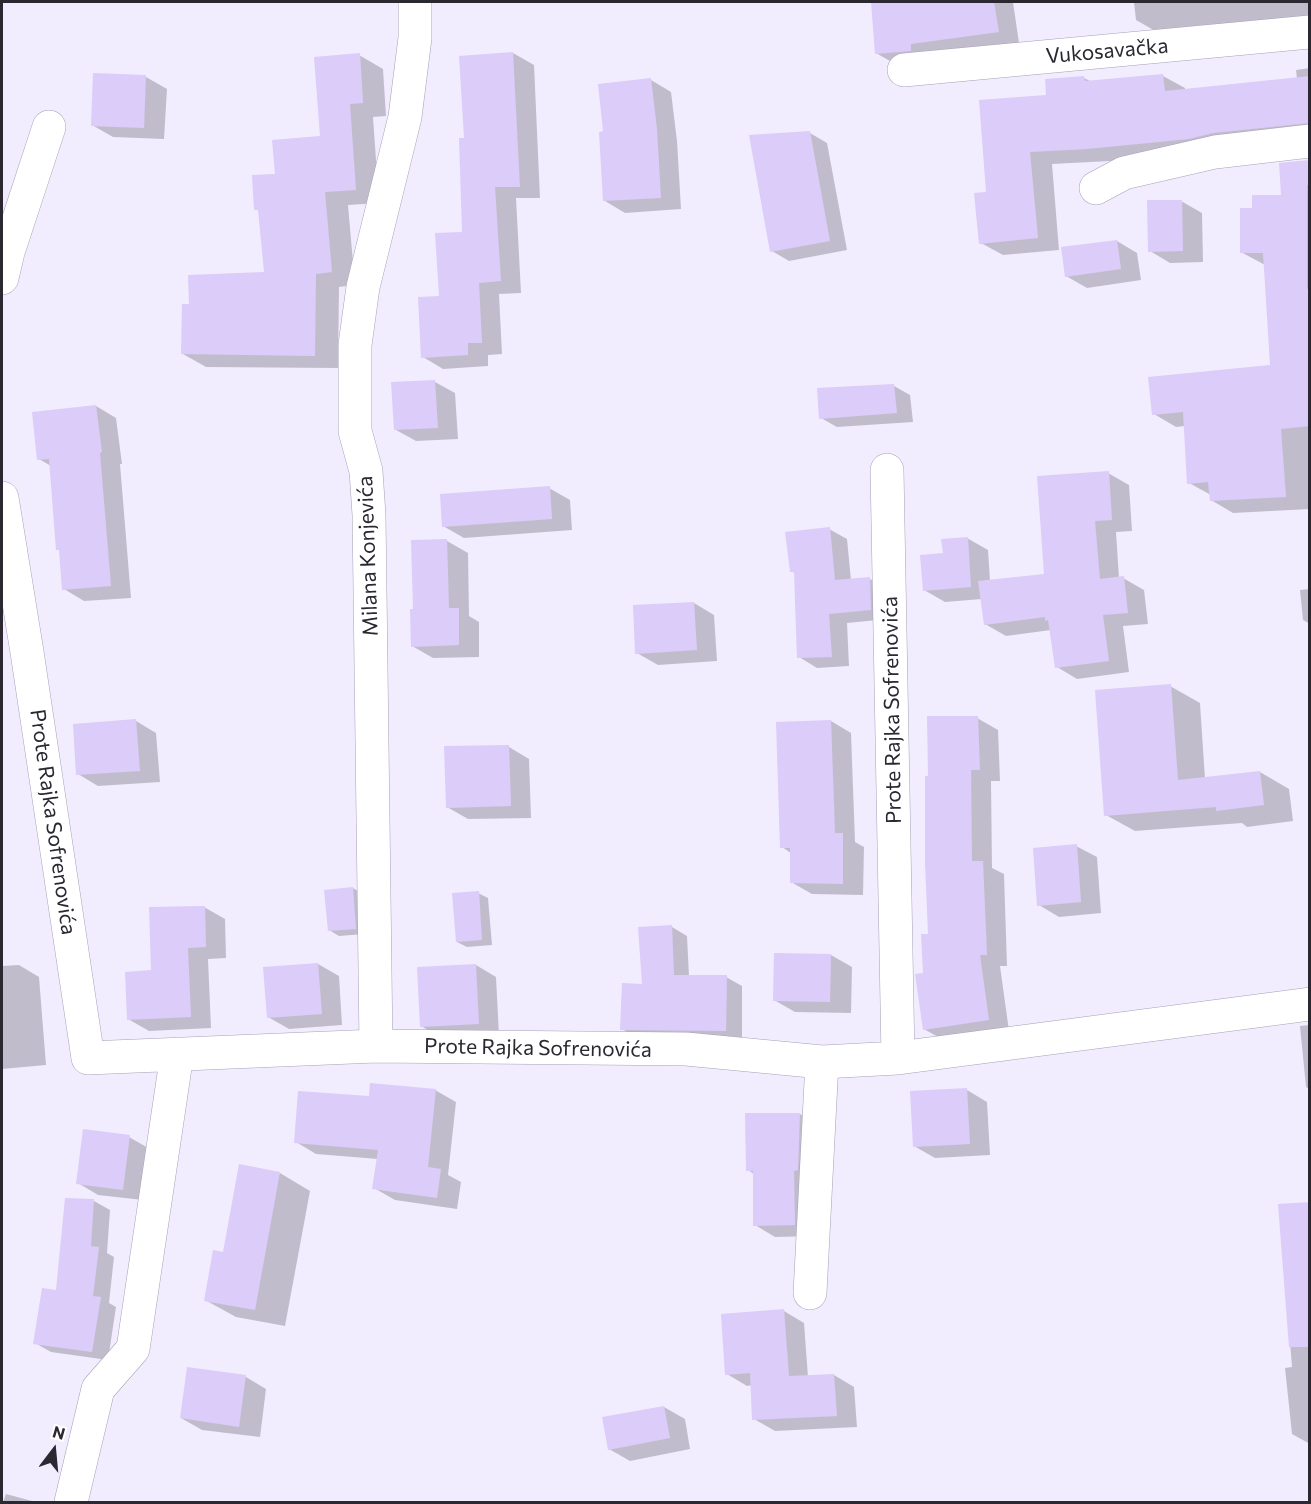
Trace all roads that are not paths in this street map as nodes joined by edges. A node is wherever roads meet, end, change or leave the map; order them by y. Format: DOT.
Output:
graph roads {
  1 [pos="415,2"];
  2 [pos="1310,32"];
  3 [pos="904,70"];
  4 [pos="49,127"];
  5 [pos="1310,141"];
  6 [pos="1096,188"];
  7 [pos="2,278"];
  8 [pos="887,470"];
  9 [pos="2,498"];
  10 [pos="1310,1004"];
  11 [pos="376,1046"];
  12 [pos="177,1054"];
  13 [pos="898,1058"];
  14 [pos="822,1062"];
  15 [pos="810,1293"];
  16 [pos="72,1503"];
  1 -- 11 [label="street, Milana Konjevića"];
  2 -- 3 [label="street, Vukosavačka"];
  4 -- 7 [label="street"];
  5 -- 6 [label="street"];
  8 -- 13 [label="street, Prote Rajka Sofrenovića"];
  9 -- 12 [label="street, Prote Rajka Sofrenovića"];
  10 -- 13 [label="street, Prote Rajka Sofrenovića"];
  11 -- 12 [label="street, Prote Rajka Sofrenovića"];
  11 -- 14 [label="street, Prote Rajka Sofrenovića"];
  12 -- 16 [label="street"];
  13 -- 14 [label="street, Prote Rajka Sofrenovića"];
  14 -- 15 [label="street"];
}
